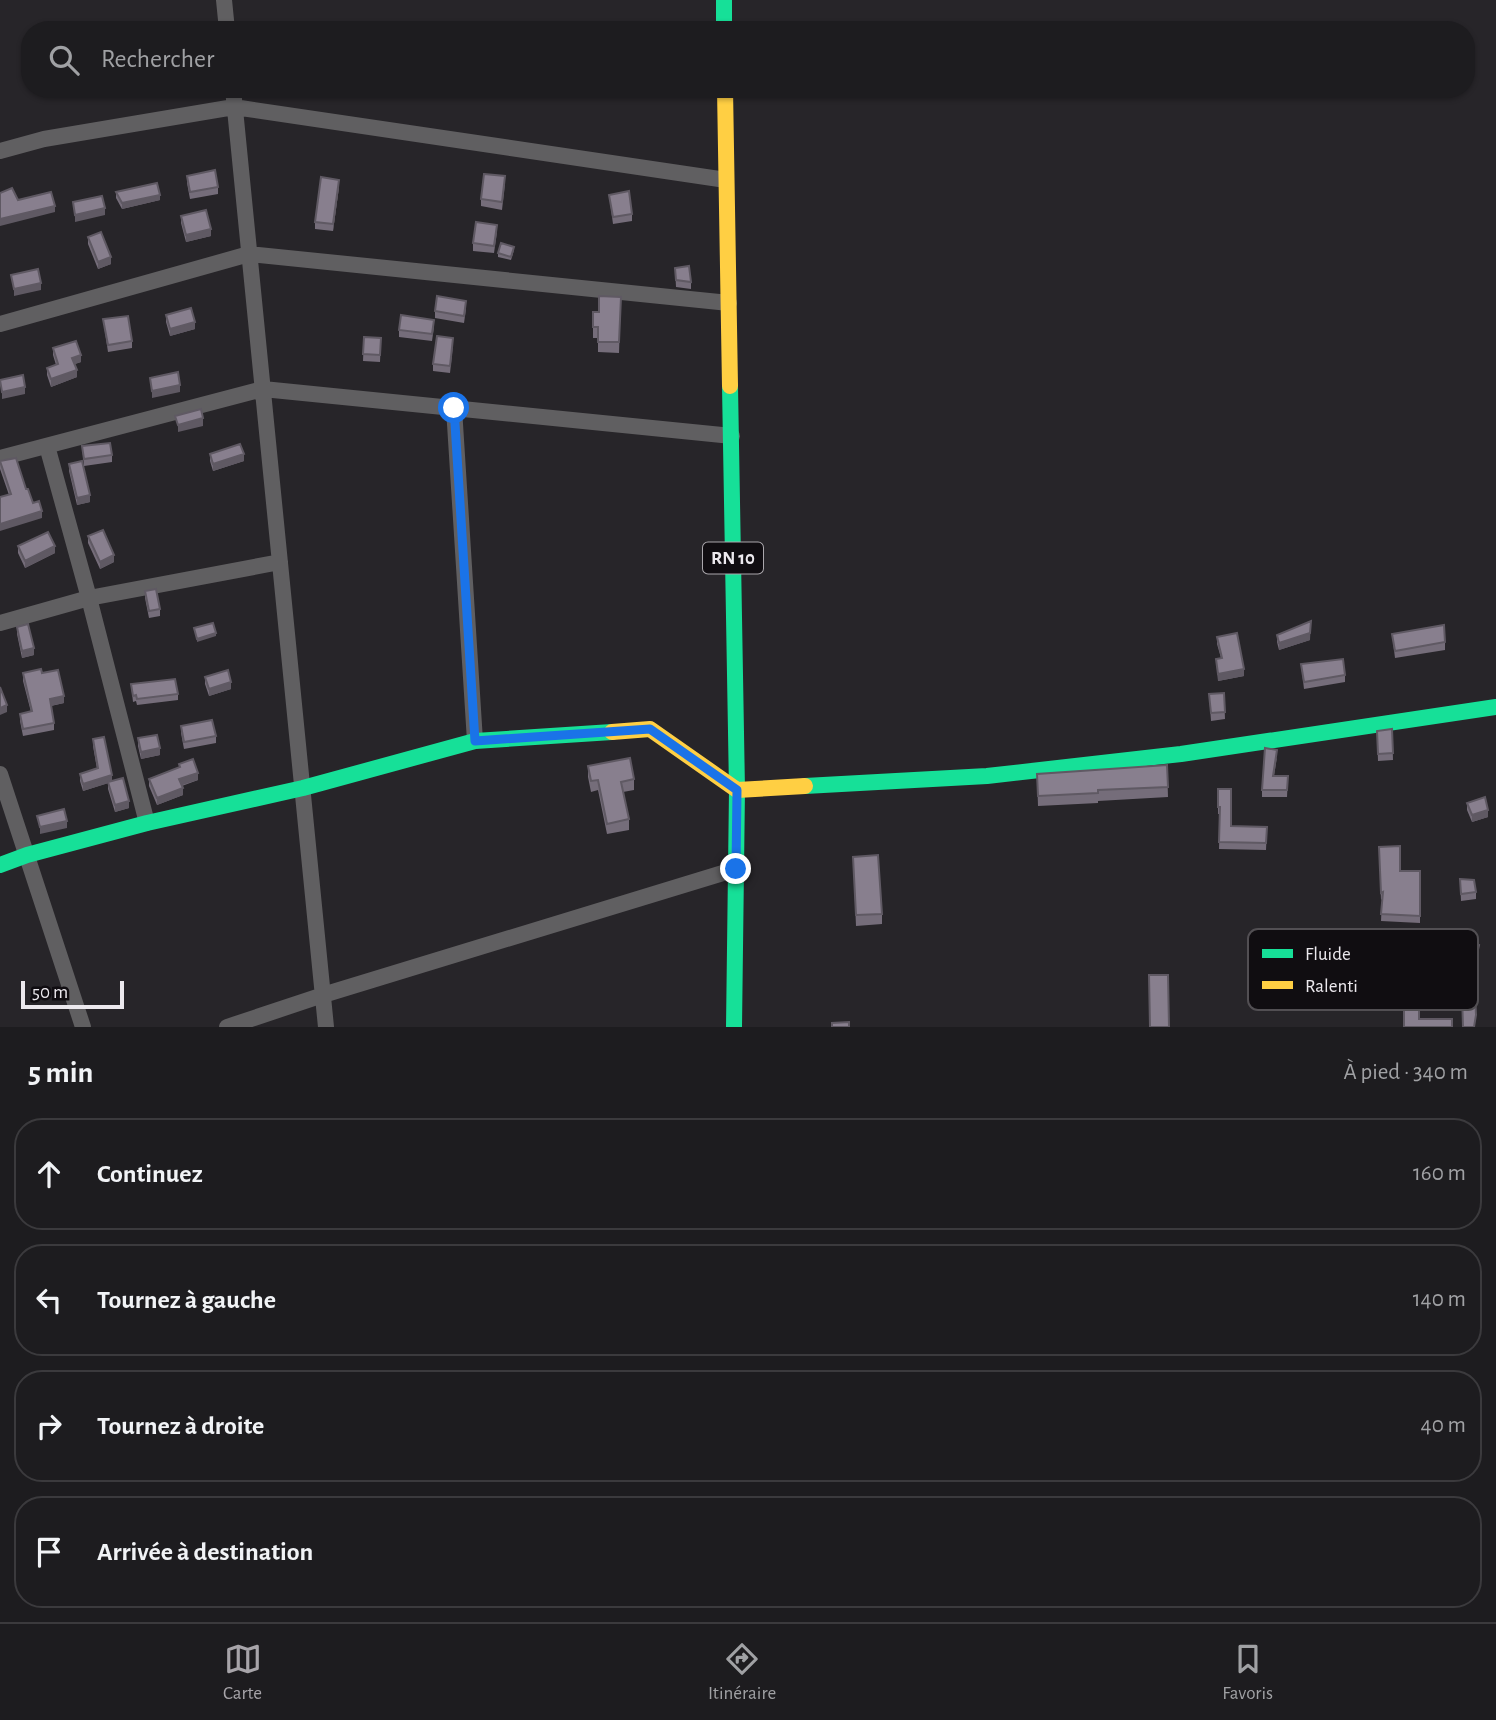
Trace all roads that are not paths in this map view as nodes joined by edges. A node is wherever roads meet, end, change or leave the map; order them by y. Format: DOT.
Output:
graph roads {
  1 [pos="224,0"];
  2 [pos="724,0"];
  3 [pos="226,21"];
  4 [pos="724,21"];
  5 [pos="234,98"];
  6 [pos="725,98"];
  7 [pos="234,107"];
  8 [pos="0,151"];
  9 [pos="726,180"];
  10 [pos="249,254"];
  11 [pos="729,303"];
  12 [pos="0,324"];
  13 [pos="263,389"];
  14 [pos="454,408"];
  15 [pos="732,436"];
  16 [pos="47,446"];
  17 [pos="0,458"];
  18 [pos="280,562"];
  19 [pos="89,598"];
  20 [pos="0,623"];
  21 [pos="1496,707"];
  22 [pos="475,741"];
  23 [pos="0,774"];
  24 [pos="303,788"];
  25 [pos="737,790"];
  26 [pos="147,823"];
  27 [pos="27,855"];
  28 [pos="0,865"];
  29 [pos="736,869"];
  30 [pos="323,995"];
  31 [pos="83,1027"];
  32 [pos="227,1027"];
  33 [pos="327,1027"];
  34 [pos="734,1027"];
  1 -- 3 [label="street"];
  2 -- 4 [label="street"];
  5 -- 7 [label="street"];
  6 -- 9 [label="street, RN 10"];
  7 -- 8 [label="street"];
  7 -- 9 [label="street"];
  7 -- 10 [label="street"];
  9 -- 11 [label="street, RN 10"];
  10 -- 11 [label="street"];
  10 -- 12 [label="street"];
  10 -- 13 [label="street"];
  11 -- 15 [label="street, RN 10"];
  13 -- 14 [label="street"];
  13 -- 16 [label="street"];
  13 -- 18 [label="street"];
  14 -- 15 [label="street"];
  14 -- 22 [label="street"];
  15 -- 25 [label="street, RN 10"];
  16 -- 17 [label="street"];
  16 -- 19 [label="street"];
  18 -- 19 [label="street"];
  18 -- 24 [label="street"];
  19 -- 20 [label="street"];
  19 -- 26 [label="street"];
  21 -- 25 [label="street"];
  22 -- 24 [label="street"];
  22 -- 25 [label="street"];
  23 -- 27 [label="street"];
  24 -- 26 [label="street"];
  24 -- 30 [label="street"];
  25 -- 29 [label="street, RN 10"];
  26 -- 27 [label="street"];
  27 -- 28 [label="street"];
  27 -- 31 [label="street"];
  29 -- 30 [label="street"];
  29 -- 34 [label="street, RN 10"];
  30 -- 32 [label="street"];
  30 -- 33 [label="street"];
}
